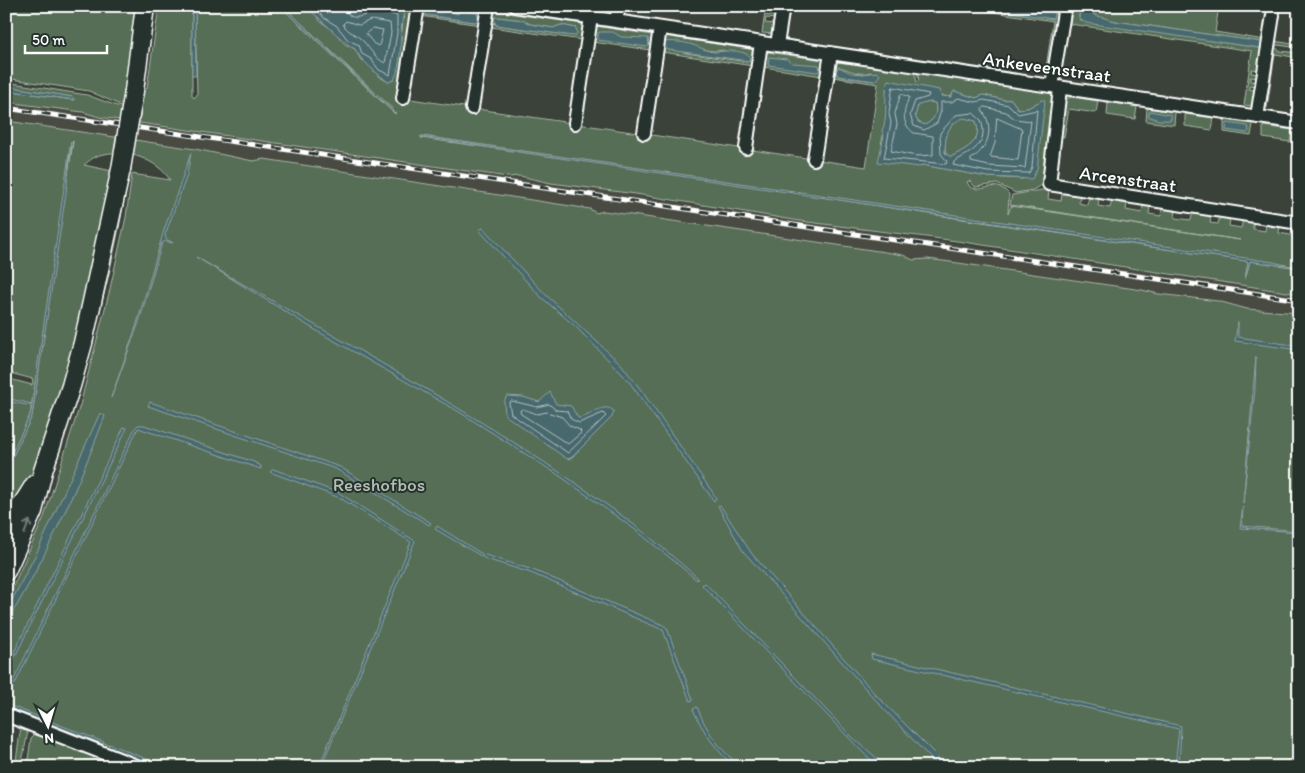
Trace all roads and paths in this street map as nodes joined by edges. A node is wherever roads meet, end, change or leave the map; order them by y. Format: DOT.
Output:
graph roads {
  1 [pos="145,6"];
  2 [pos="418,6"];
  3 [pos="488,6"];
  4 [pos="515,6"];
  5 [pos="619,6"];
  6 [pos="783,6"];
  7 [pos="1065,6"];
  8 [pos="1273,16"];
  9 [pos="591,18"];
  10 [pos="616,21"];
  11 [pos="660,28"];
  12 [pos="762,43"];
  13 [pos="777,45"];
  14 [pos="831,53"];
  15 [pos="1056,87"];
  16 [pos="404,98"];
  17 [pos="472,108"];
  18 [pos="1257,117"];
  19 [pos="575,123"];
  20 [pos="1299,123"];
  21 [pos="644,133"];
  22 [pos="746,148"];
  23 [pos="814,159"];
  24 [pos="1299,223"];
  25 [pos="43,470"];
  26 [pos="6,530"];
  27 [pos="6,571"];
  28 [pos="6,716"];
  29 [pos="139,767"];
  1 -- 25 [label="main road, bridge"];
  2 -- 16 [label="street"];
  3 -- 17 [label="street"];
  4 -- 9 [label="street, Ankeveenstraat"];
  5 -- 10 [label="street"];
  6 -- 13 [label="street"];
  7 -- 15 [label="street"];
  8 -- 18 [label="street"];
  9 -- 10 [label="street, Ankeveenstraat"];
  9 -- 19 [label="street"];
  10 -- 11 [label="street, Ankeveenstraat"];
  11 -- 12 [label="street, Ankeveenstraat"];
  11 -- 21 [label="street"];
  12 -- 13 [label="street, Ankeveenstraat"];
  12 -- 22 [label="street"];
  13 -- 14 [label="street, Ankeveenstraat"];
  14 -- 15 [label="street, Ankeveenstraat"];
  14 -- 23 [label="street"];
  15 -- 18 [label="street, Ankeveenstraat"];
  15 -- 24 [label="street, Arcenstraat"];
  18 -- 20 [label="street, Ankeveenstraat"];
  25 -- 26 [label="main road"];
  27 -- 25 [label="main road, one-way"];
  28 -- 29 [label="street"];
}
